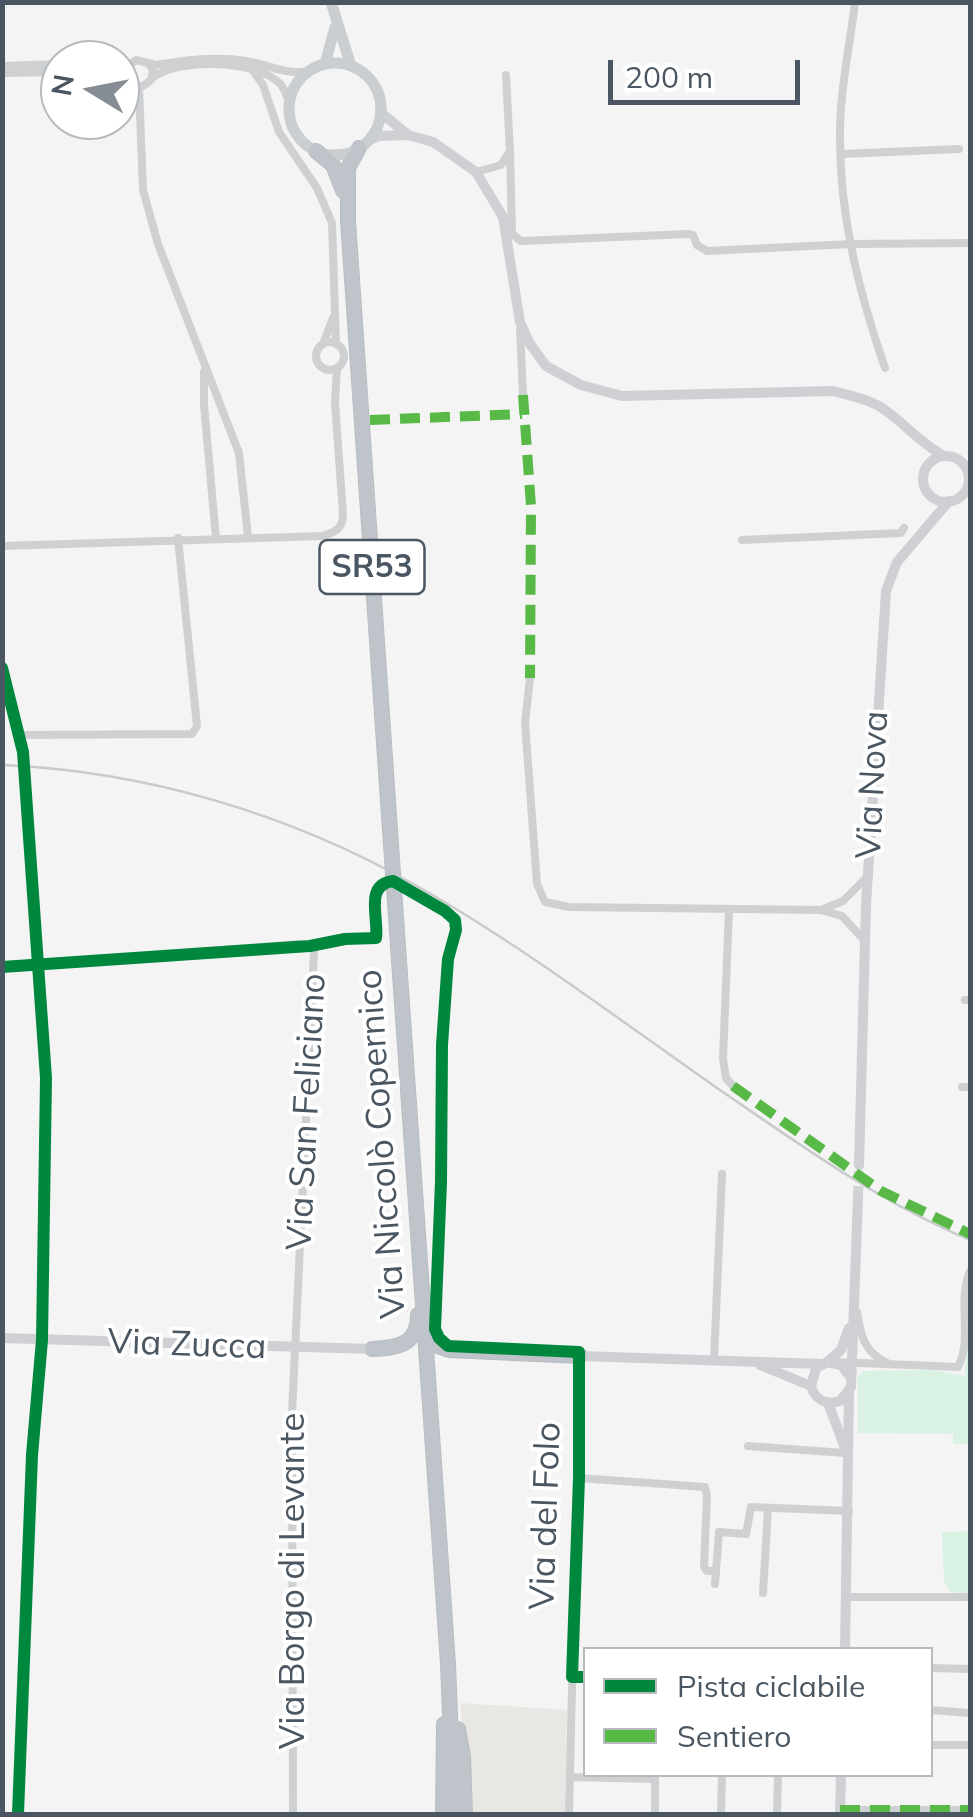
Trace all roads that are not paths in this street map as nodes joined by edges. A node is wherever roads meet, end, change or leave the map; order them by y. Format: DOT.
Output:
graph roads {
  1 [pos="331,2"];
  2 [pos="855,2"];
  3 [pos="335,23"];
  4 [pos="140,61"];
  5 [pos="148,62"];
  6 [pos="325,64"];
  7 [pos="2,66"];
  8 [pos="351,66"];
  9 [pos="40,67"];
  10 [pos="252,69"];
  11 [pos="40,70"];
  12 [pos="310,71"];
  13 [pos="2,74"];
  14 [pos="506,75"];
  15 [pos="152,78"];
  16 [pos="140,87"];
  17 [pos="290,102"];
  18 [pos="380,112"];
  19 [pos="408,135"];
  20 [pos="363,145"];
  21 [pos="959,149"];
  22 [pos="510,151"];
  23 [pos="316,152"];
  24 [pos="841,154"];
  25 [pos="476,172"];
  26 [pos="348,221"];
  27 [pos="970,243"];
  28 [pos="851,244"];
  29 [pos="336,309"];
  30 [pos="520,322"];
  31 [pos="324,344"];
  32 [pos="336,344"];
  33 [pos="522,359"];
  34 [pos="546,366"];
  35 [pos="204,368"];
  36 [pos="325,368"];
  37 [pos="337,368"];
  38 [pos="886,368"];
  39 [pos="523,395"];
  40 [pos="335,403"];
  41 [pos="908,432"];
  42 [pos="944,456"];
  43 [pos="966,463"];
  44 [pos="926,466"];
  45 [pos="969,480"];
  46 [pos="931,496"];
  47 [pos="949,501"];
  48 [pos="932,520"];
  49 [pos="904,528"];
  50 [pos="248,537"];
  51 [pos="178,538"];
  52 [pos="216,538"];
  53 [pos="742,540"];
  54 [pos="2,546"];
  55 [pos="2,668"];
  56 [pos="530,678"];
  57 [pos="20,735"];
  58 [pos="24,752"];
  59 [pos="25,780"];
  60 [pos="868,876"];
  61 [pos="842,901"];
  62 [pos="866,907"];
  63 [pos="729,909"];
  64 [pos="821,910"];
  65 [pos="842,916"];
  66 [pos="866,941"];
  67 [pos="38,966"];
  68 [pos="2,967"];
  69 [pos="733,1086"];
  70 [pos="859,1165"];
  71 [pos="722,1174"];
  72 [pos="858,1196"];
  73 [pos="420,1255"];
  74 [pos="970,1272"];
  75 [pos="855,1298"];
  76 [pos="425,1329"];
  77 [pos="2,1338"];
  78 [pos="42,1340"];
  79 [pos="297,1348"];
  80 [pos="372,1349"];
  81 [pos="470,1352"];
  82 [pos="580,1356"];
  83 [pos="714,1360"];
  84 [pos="750,1361"];
  85 [pos="828,1363"];
  86 [pos="852,1364"];
  87 [pos="894,1366"];
  88 [pos="428,1377"];
  89 [pos="851,1384"];
  90 [pos="811,1386"];
  91 [pos="828,1403"];
  92 [pos="433,1444"];
  93 [pos="748,1446"];
  94 [pos="846,1453"];
  95 [pos="850,1472"];
  96 [pos="579,1478"];
  97 [pos="768,1508"];
  98 [pos="849,1511"];
  99 [pos="716,1571"];
  100 [pos="716,1584"];
  101 [pos="763,1593"];
  102 [pos="847,1597"];
  103 [pos="970,1597"];
  104 [pos="845,1647"];
  105 [pos="448,1664"];
  106 [pos="933,1668"];
  107 [pos="970,1668"];
  108 [pos="572,1676"];
  109 [pos="583,1677"];
  110 [pos="933,1710"];
  111 [pos="970,1712"];
  112 [pos="571,1728"];
  113 [pos="583,1729"];
  114 [pos="970,1744"];
  115 [pos="933,1745"];
  116 [pos="570,1777"];
  117 [pos="655,1777"];
  118 [pos="722,1777"];
  119 [pos="778,1777"];
  120 [pos="841,1777"];
  121 [pos="970,1810"];
  122 [pos="840,1812"];
  123 [pos="18,1814"];
  124 [pos="293,1814"];
  125 [pos="444,1814"];
  126 [pos="454,1814"];
  127 [pos="465,1814"];
  128 [pos="569,1814"];
  129 [pos="654,1814"];
  130 [pos="721,1814"];
  131 [pos="777,1814"];
  1 -- 3 [label="main road"];
  2 -- 24 [label="street"];
  3 -- 6 [label="main road"];
  3 -- 8 [label="main road"];
  4 -- 5 [label="street"];
  5 -- 12 [label="street"];
  5 -- 15 [label="street"];
  6 -- 8 [label="main road"];
  6 -- 12 [label="main road"];
  7 -- 9 [label="street"];
  8 -- 18 [label="main road"];
  10 -- 15 [label="street"];
  10 -- 17 [label="street"];
  10 -- 29 [label="street"];
  11 -- 13 [label="street"];
  12 -- 17 [label="main road"];
  14 -- 22 [label="street"];
  15 -- 16 [label="street"];
  16 -- 35 [label="street"];
  17 -- 23 [label="main road, SR53"];
  18 -- 19 [label="street"];
  18 -- 20 [label="main road, SR53"];
  19 -- 20 [label="street"];
  19 -- 25 [label="street"];
  20 -- 23 [label="main road"];
  20 -- 26 [label="highway, Via Niccolò Copernico / SR53"];
  21 -- 24 [label="street"];
  22 -- 25 [label="street"];
  22 -- 28 [label="street"];
  23 -- 26 [label="highway, Via Niccolò Copernico / SR53"];
  24 -- 28 [label="street"];
  25 -- 30 [label="street"];
  26 -- 73 [label="highway, Via Niccolò Copernico / SR53, bridge"];
  27 -- 28 [label="street"];
  28 -- 38 [label="street"];
  29 -- 31 [label="street"];
  29 -- 32 [label="street"];
  30 -- 33 [label="street"];
  30 -- 34 [label="street"];
  31 -- 32 [label="street"];
  31 -- 36 [label="street"];
  32 -- 37 [label="street"];
  33 -- 34 [label="street"];
  33 -- 39 [label="street"];
  34 -- 41 [label="street, Via Nova"];
  35 -- 50 [label="street"];
  35 -- 52 [label="street"];
  36 -- 37 [label="street"];
  36 -- 40 [label="street"];
  37 -- 40 [label="street"];
  40 -- 50 [label="street"];
  41 -- 42 [label="street, Via Nova"];
  41 -- 44 [label="street"];
  42 -- 43 [label="street, Via Nova"];
  42 -- 44 [label="street"];
  43 -- 45 [label="street, Via Nova"];
  44 -- 46 [label="street"];
  45 -- 47 [label="street, Via Nova"];
  46 -- 47 [label="street"];
  46 -- 48 [label="street"];
  47 -- 48 [label="street, Via Nova"];
  48 -- 60 [label="street, Via Nova"];
  49 -- 53 [label="street"];
  50 -- 52 [label="street"];
  51 -- 52 [label="street"];
  51 -- 54 [label="street"];
  51 -- 57 [label="street"];
  55 -- 57 [label="street"];
  56 -- 63 [label="street"];
  57 -- 58 [label="street"];
  59 -- 67 [label="street"];
  60 -- 61 [label="street"];
  60 -- 62 [label="street, Via Nova"];
  61 -- 62 [label="street"];
  61 -- 64 [label="street"];
  62 -- 65 [label="street"];
  62 -- 66 [label="street, Via Nova"];
  63 -- 64 [label="street"];
  63 -- 69 [label="street"];
  64 -- 65 [label="street"];
  65 -- 66 [label="street"];
  66 -- 70 [label="street, Via Nova"];
  67 -- 68 [label="street, Via San Feliciano"];
  67 -- 78 [label="street"];
  67 -- 79 [label="street, Via San Feliciano"];
  71 -- 83 [label="street"];
  72 -- 75 [label="street"];
  73 -- 76 [label="highway, Via Niccolò Copernico / SR53"];
  73 -- 80 [label="highway"];
  74 -- 87 [label="street"];
  75 -- 85 [label="street"];
  75 -- 86 [label="street"];
  75 -- 87 [label="street"];
  76 -- 81 [label="highway"];
  76 -- 88 [label="highway, Via Niccolò Copernico / SR53"];
  77 -- 78 [label="street, Via Zucca"];
  78 -- 79 [label="street, Via Zucca"];
  78 -- 123 [label="street"];
  79 -- 80 [label="street, Via Zucca"];
  79 -- 124 [label="street, Via Borgo di Levante"];
  80 -- 88 [label="highway"];
  81 -- 82 [label="highway"];
  81 -- 92 [label="highway"];
  82 -- 83 [label="street"];
  82 -- 96 [label="street, Via del Folo"];
  83 -- 84 [label="street"];
  84 -- 85 [label="street"];
  84 -- 90 [label="street"];
  85 -- 86 [label="street"];
  85 -- 89 [label="street"];
  85 -- 90 [label="street"];
  86 -- 87 [label="street"];
  86 -- 89 [label="street"];
  87 -- 89 [label="street"];
  88 -- 92 [label="highway, Via Niccolò Copernico / SR53"];
  89 -- 91 [label="street"];
  89 -- 95 [label="street"];
  90 -- 91 [label="street"];
  91 -- 94 [label="street"];
  92 -- 105 [label="highway, Via Niccolò Copernico / SR53"];
  93 -- 94 [label="street"];
  94 -- 95 [label="street"];
  95 -- 98 [label="street"];
  96 -- 99 [label="street"];
  96 -- 108 [label="street, Via del Folo"];
  97 -- 98 [label="street"];
  97 -- 99 [label="street"];
  97 -- 101 [label="street"];
  98 -- 102 [label="street"];
  99 -- 100 [label="street"];
  102 -- 103 [label="street"];
  102 -- 104 [label="street"];
  105 -- 125 [label="highway"];
  105 -- 126 [label="highway, SR53"];
  105 -- 127 [label="highway"];
  106 -- 107 [label="street"];
  108 -- 109 [label="street"];
  108 -- 112 [label="street, Via del Folo"];
  110 -- 111 [label="street"];
  112 -- 113 [label="street"];
  112 -- 116 [label="street, Via del Folo"];
  114 -- 115 [label="street"];
  116 -- 117 [label="street"];
  116 -- 128 [label="street, Via del Folo"];
  117 -- 129 [label="street"];
  118 -- 130 [label="street"];
  119 -- 131 [label="street"];
  120 -- 122 [label="street"];
  121 -- 122 [label="street"];
}
